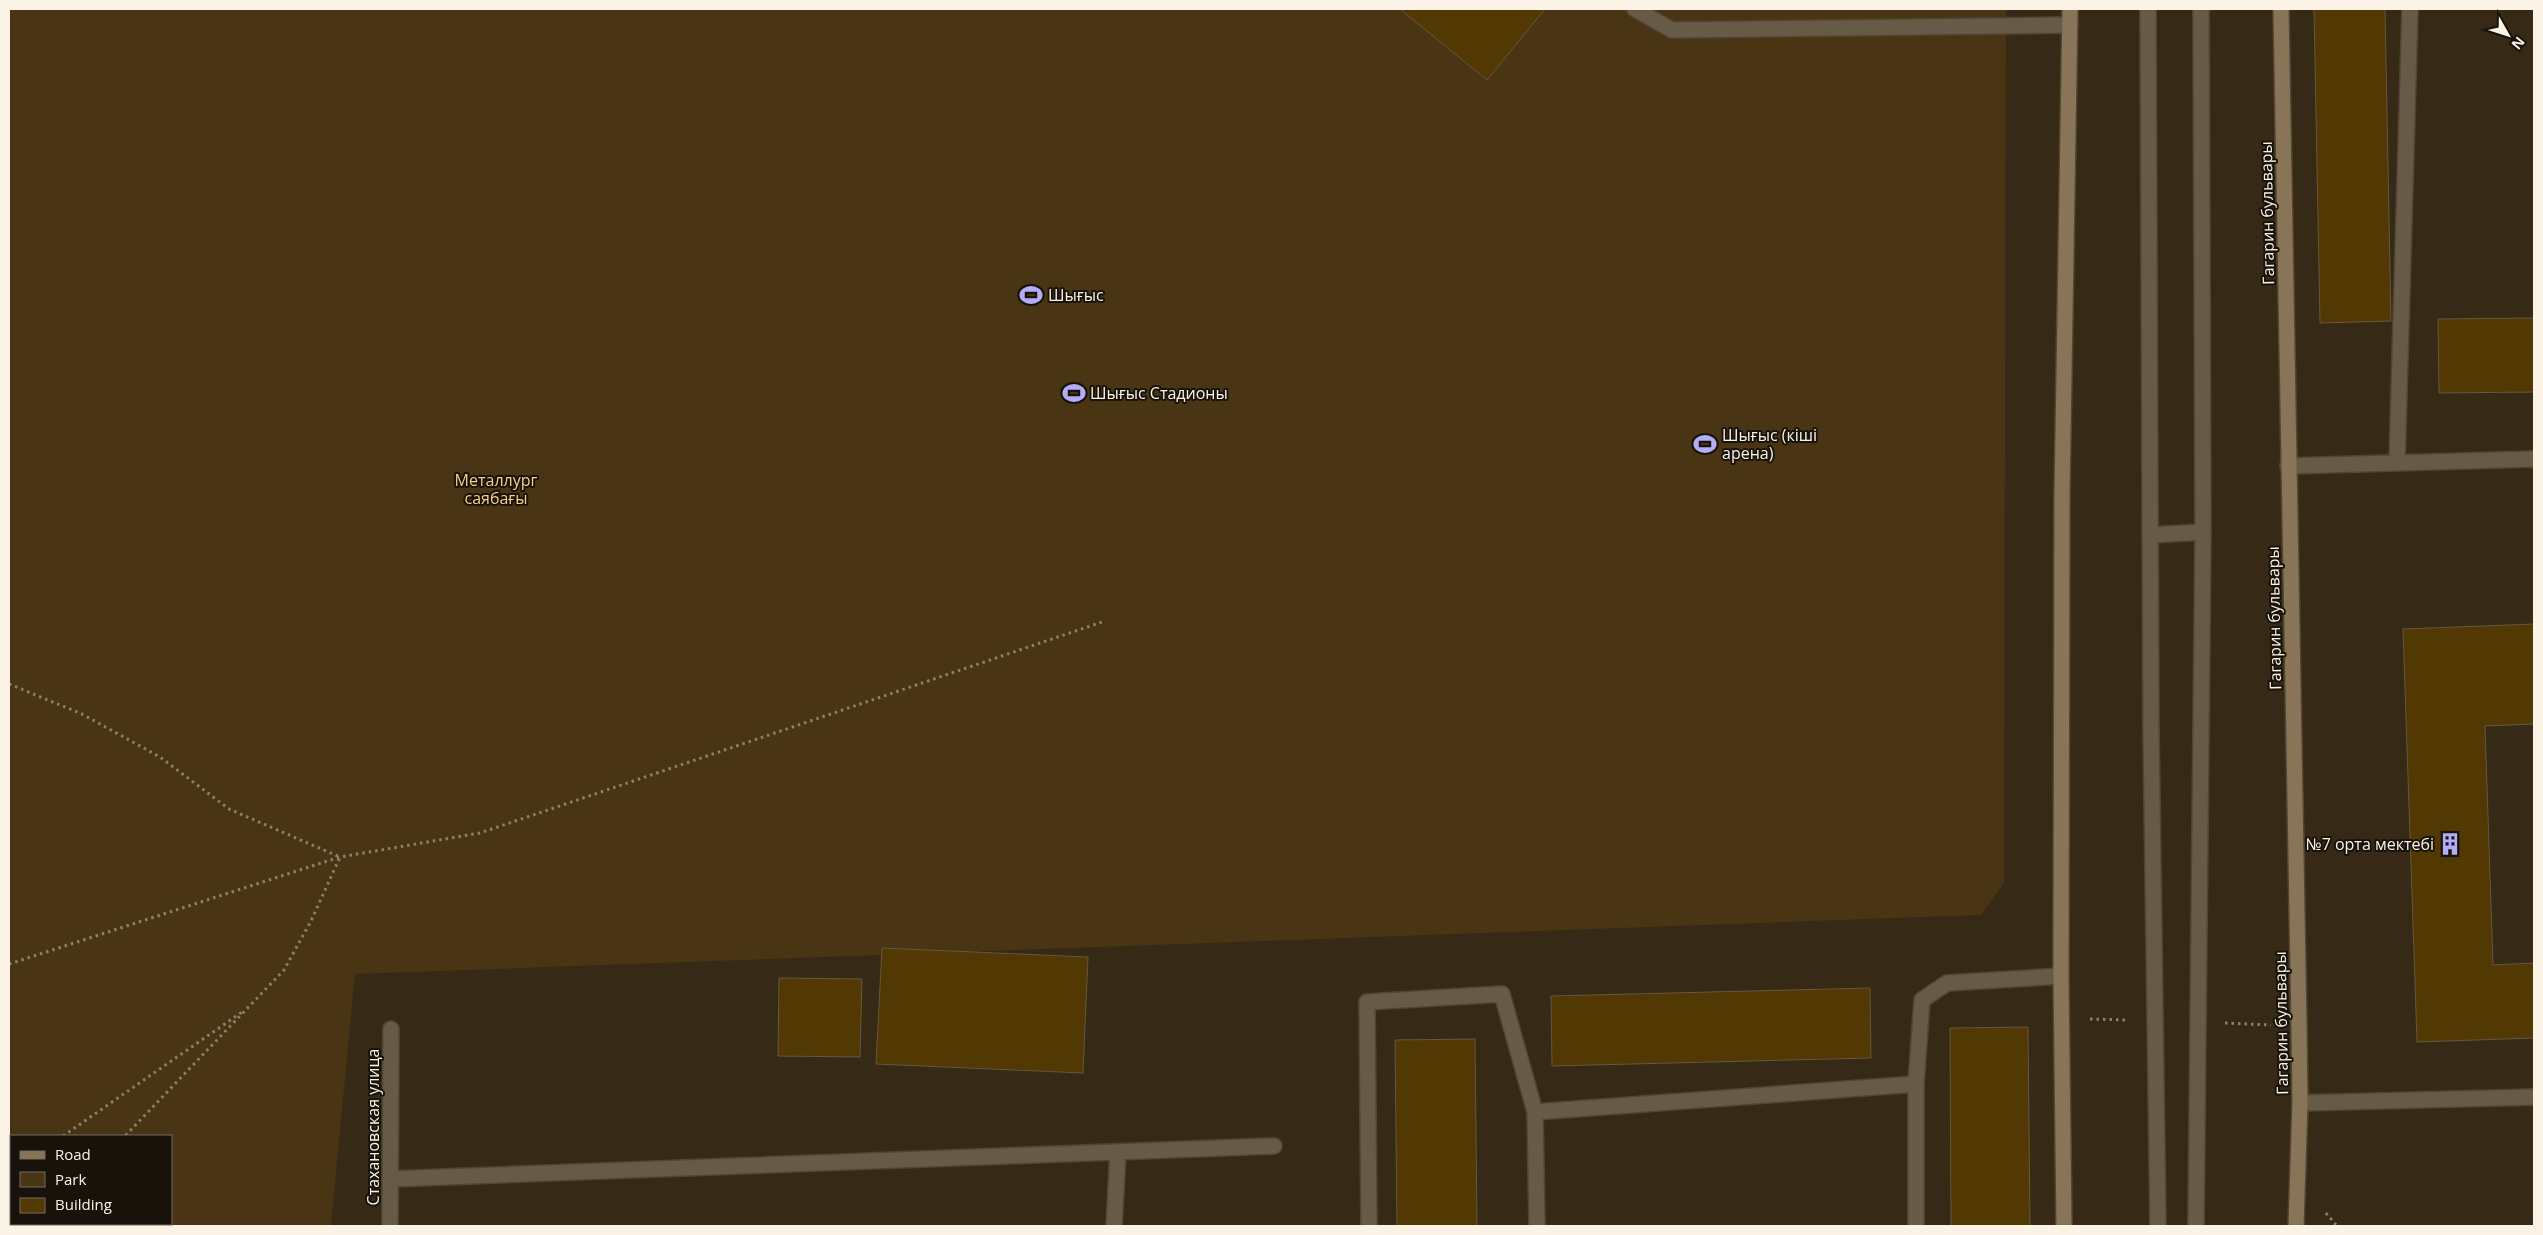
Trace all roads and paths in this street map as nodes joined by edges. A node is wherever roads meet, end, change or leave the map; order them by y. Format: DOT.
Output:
graph roads {
  1 [pos="1635,9"];
  2 [pos="2070,9"];
  3 [pos="2148,9"];
  4 [pos="2201,9"];
  5 [pos="2282,9"];
  6 [pos="2410,9"];
  7 [pos="2070,25"];
  8 [pos="2534,459"];
  9 [pos="2397,463"];
  10 [pos="2288,466"];
  11 [pos="2203,532"];
  12 [pos="2151,534"];
  13 [pos="1102,622"];
  14 [pos="9,684"];
  15 [pos="340,857"];
  16 [pos="9,964"];
  17 [pos="2061,976"];
  18 [pos="249,1007"];
  19 [pos="391,1029"];
  20 [pos="1916,1084"];
  21 [pos="2534,1097"];
  22 [pos="2300,1103"];
  23 [pos="1535,1112"];
  24 [pos="64,1135"];
  25 [pos="126,1135"];
  26 [pos="1274,1146"];
  27 [pos="1118,1152"];
  28 [pos="390,1179"];
  29 [pos="390,1226"];
  30 [pos="1114,1226"];
  31 [pos="1369,1226"];
  32 [pos="1537,1226"];
  33 [pos="1916,1226"];
  34 [pos="2064,1226"];
  35 [pos="2158,1226"];
  36 [pos="2196,1226"];
  37 [pos="2296,1226"];
  1 -- 7 [label="street"];
  2 -- 7 [label="main road"];
  3 -- 12 [label="street"];
  4 -- 11 [label="street"];
  5 -- 10 [label="main road, Гагарин бульвары"];
  6 -- 9 [label="street"];
  7 -- 17 [label="main road"];
  8 -- 9 [label="street"];
  9 -- 10 [label="street"];
  10 -- 22 [label="main road, Гагарин бульвары"];
  11 -- 12 [label="street"];
  11 -- 36 [label="street"];
  12 -- 35 [label="street"];
  13 -- 15 [label="path"];
  14 -- 15 [label="path"];
  15 -- 16 [label="path"];
  15 -- 18 [label="path"];
  17 -- 20 [label="street"];
  17 -- 34 [label="main road"];
  18 -- 24 [label="path"];
  18 -- 25 [label="path"];
  19 -- 28 [label="street, Стахановская улица"];
  20 -- 23 [label="street"];
  20 -- 33 [label="street"];
  21 -- 22 [label="street"];
  22 -- 37 [label="main road, Гагарин бульвары"];
  23 -- 31 [label="street"];
  23 -- 32 [label="street"];
  26 -- 27 [label="street"];
  27 -- 28 [label="street"];
  27 -- 30 [label="street"];
  28 -- 29 [label="street, Стахановская улица"];
}
